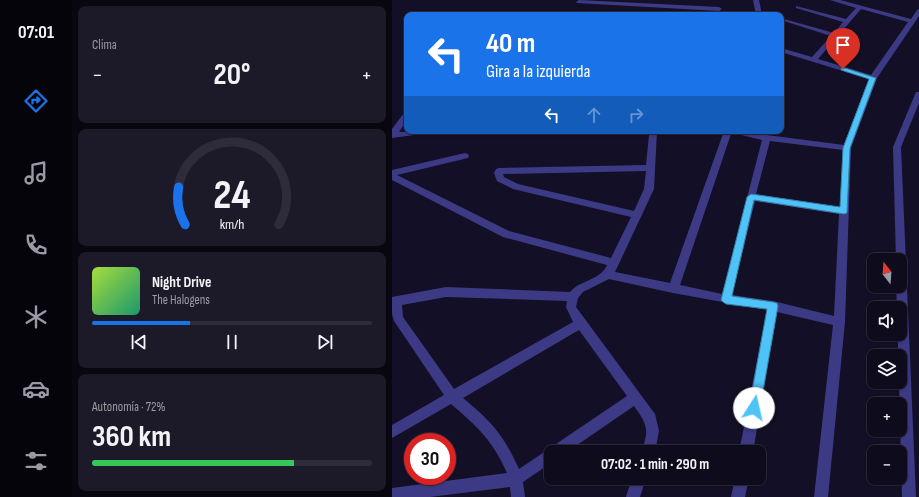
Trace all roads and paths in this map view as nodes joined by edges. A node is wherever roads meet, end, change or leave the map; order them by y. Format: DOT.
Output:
graph roads {
  1 [pos="719,0"];
  2 [pos="756,0"];
  3 [pos="804,0"];
  4 [pos="833,0"];
  5 [pos="579,2"];
  6 [pos="671,3"];
  7 [pos="860,7"];
  8 [pos="919,11"];
  9 [pos="720,12"];
  10 [pos="758,12"];
  11 [pos="790,15"];
  12 [pos="848,21"];
  13 [pos="912,21"];
  14 [pos="835,35"];
  15 [pos="784,51"];
  16 [pos="813,60"];
  17 [pos="873,78"];
  18 [pos="919,94"];
  19 [pos="404,119"];
  20 [pos="404,134"];
  21 [pos="653,134"];
  22 [pos="727,134"];
  23 [pos="749,134"];
  24 [pos="392,135"];
  25 [pos="767,138"];
  26 [pos="846,148"];
  27 [pos="465,156"];
  28 [pos="651,168"];
  29 [pos="392,174"];
  30 [pos="751,197"];
  31 [pos="844,211"];
  32 [pos="637,215"];
  33 [pos="614,263"];
  34 [pos="608,275"];
  35 [pos="673,289"];
  36 [pos="573,297"];
  37 [pos="726,300"];
  38 [pos="394,302"];
  39 [pos="773,306"];
  40 [pos="839,322"];
  41 [pos="581,323"];
  42 [pos="452,397"];
  43 [pos="634,398"];
  44 [pos="392,432"];
  45 [pos="565,445"];
  46 [pos="651,445"];
  47 [pos="747,445"];
  48 [pos="544,460"];
  49 [pos="516,479"];
  50 [pos="636,485"];
  51 [pos="741,485"];
  52 [pos="392,496"];
  53 [pos="518,497"];
  54 [pos="632,497"];
  55 [pos="738,497"];
  56 [pos="821,497"];
  57 [pos="909,497"];
  1 -- 9 [label="street"];
  2 -- 10 [label="street"];
  3 -- 11 [label="street"];
  4 -- 7 [label="street"];
  5 -- 6 [label="street"];
  6 -- 9 [label="street"];
  7 -- 12 [label="street"];
  7 -- 13 [label="street"];
  8 -- 13 [label="street"];
  11 -- 12 [label="street"];
  11 -- 14 [label="street"];
  12 -- 14 [label="street"];
  13 -- 17 [label="street"];
  14 -- 16 [label="street"];
  15 -- 16 [label="street"];
  16 -- 17 [label="street"];
  17 -- 26 [label="street"];
  18 -- 57 [label="street"];
  19 -- 24 [label="street"];
  20 -- 24 [label="street"];
  21 -- 28 [label="street"];
  22 -- 35 [label="street"];
  23 -- 25 [label="street"];
  25 -- 26 [label="street"];
  25 -- 30 [label="street"];
  26 -- 31 [label="street"];
  27 -- 29 [label="street"];
  28 -- 32 [label="street"];
  28 -- 32 [label="street"];
  29 -- 33 [label="street"];
  30 -- 31 [label="street"];
  30 -- 37 [label="street"];
  31 -- 40 [label="street"];
  32 -- 33 [label="street"];
  33 -- 34 [label="street"];
  34 -- 35 [label="street"];
  34 -- 36 [label="street"];
  35 -- 37 [label="street"];
  36 -- 38 [label="street"];
  36 -- 41 [label="street"];
  37 -- 39 [label="street"];
  38 -- 42 [label="street"];
  39 -- 40 [label="street"];
  39 -- 47 [label="street"];
  40 -- 56 [label="street"];
  41 -- 42 [label="street"];
  41 -- 43 [label="street"];
  42 -- 44 [label="street"];
  42 -- 49 [label="street"];
  43 -- 45 [label="street"];
  43 -- 46 [label="street"];
  48 -- 49 [label="street"];
  49 -- 52 [label="street"];
  49 -- 53 [label="street"];
  50 -- 54 [label="street"];
  51 -- 55 [label="street"];
}
